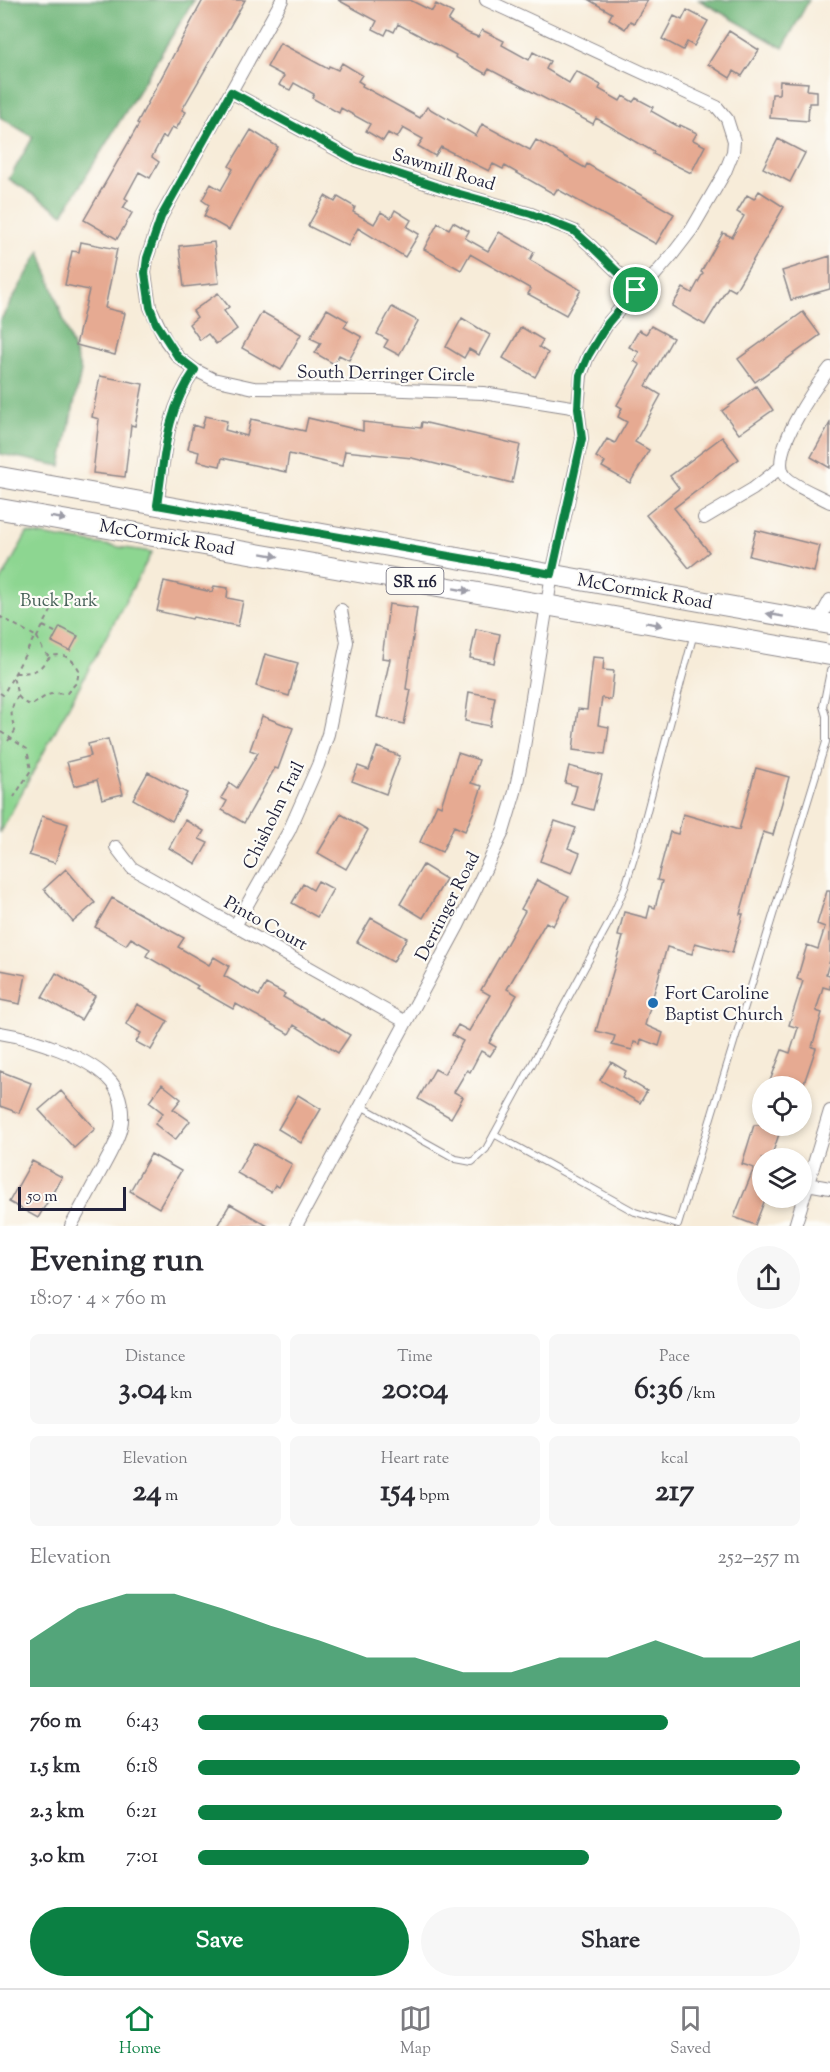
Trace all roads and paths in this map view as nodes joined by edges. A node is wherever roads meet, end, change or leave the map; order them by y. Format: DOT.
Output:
graph roads {
  1 [pos="282,0"];
  2 [pos="486,0"];
  3 [pos="231,92"];
  4 [pos="636,290"];
  5 [pos="830,368"];
  6 [pos="195,370"];
  7 [pos="578,408"];
  8 [pos="782,467"];
  9 [pos="0,477"];
  10 [pos="830,502"];
  11 [pos="157,505"];
  12 [pos="0,508"];
  13 [pos="704,518"];
  14 [pos="552,574"];
  15 [pos="830,600"];
  16 [pos="547,605"];
  17 [pos="341,610"];
  18 [pos="51,611"];
  19 [pos="0,619"];
  20 [pos="824,623"];
  21 [pos="43,626"];
  22 [pos="694,631"];
  23 [pos="57,633"];
  24 [pos="36,636"];
  25 [pos="65,648"];
  26 [pos="61,655"];
  27 [pos="830,655"];
  28 [pos="49,657"];
  29 [pos="830,671"];
  30 [pos="15,673"];
  31 [pos="13,677"];
  32 [pos="0,693"];
  33 [pos="18,696"];
  34 [pos="1,732"];
  35 [pos="9,739"];
  36 [pos="14,797"];
  37 [pos="116,847"];
  38 [pos="235,926"];
  39 [pos="406,1022"];
  40 [pos="0,1033"];
  41 [pos="361,1105"];
  42 [pos="830,1111"];
  43 [pos="494,1134"];
  44 [pos="812,1168"];
  45 [pos="812,1185"];
  46 [pos="830,1188"];
  47 [pos="800,1208"];
  48 [pos="71,1226"];
  49 [pos="296,1226"];
  50 [pos="795,1226"];
  1 -- 3 [label="street"];
  2 -- 4 [label="street, Derringer Road"];
  3 -- 4 [label="street, Sawmill Road"];
  3 -- 6 [label="street"];
  4 -- 7 [label="street, Derringer Road"];
  5 -- 8 [label="street"];
  6 -- 7 [label="street, South Derringer Circle"];
  6 -- 11 [label="street"];
  7 -- 14 [label="street, Derringer Road"];
  8 -- 10 [label="street"];
  8 -- 13 [label="street"];
  9 -- 11 [label="main road, McCormick Road / SR 116"];
  11 -- 14 [label="main road, McCormick Road / SR 116"];
  12 -- 16 [label="main road, McCormick Road / SR 116, one-way"];
  14 -- 16 [label="street, Derringer Road"];
  20 -- 14 [label="main road, McCormick Road / SR 116, one-way"];
  15 -- 20 [label="street"];
  16 -- 22 [label="main road, McCormick Road / SR 116, one-way"];
  16 -- 39 [label="street, Derringer Road"];
  17 -- 38 [label="street, Chisholm Trail"];
  18 -- 21 [label="path"];
  19 -- 24 [label="path"];
  21 -- 23 [label="path"];
  21 -- 24 [label="path"];
  22 -- 27 [label="main road, McCormick Road / SR 116"];
  22 -- 43 [label="lane"];
  24 -- 28 [label="path"];
  24 -- 30 [label="path"];
  25 -- 26 [label="path"];
  26 -- 28 [label="path"];
  26 -- 33 [label="path"];
  28 -- 30 [label="path"];
  29 -- 43 [label="lane"];
  30 -- 31 [label="path"];
  31 -- 32 [label="path"];
  31 -- 33 [label="path"];
  33 -- 35 [label="path"];
  34 -- 35 [label="path"];
  35 -- 36 [label="path"];
  37 -- 38 [label="street, Pinto Court"];
  38 -- 39 [label="street, Pinto Court"];
  39 -- 41 [label="street, Derringer Road"];
  40 -- 48 [label="street"];
  41 -- 43 [label="lane"];
  41 -- 49 [label="street, Derringer Road"];
  42 -- 44 [label="street"];
  45 -- 46 [label="street"];
  47 -- 50 [label="street"];
}
